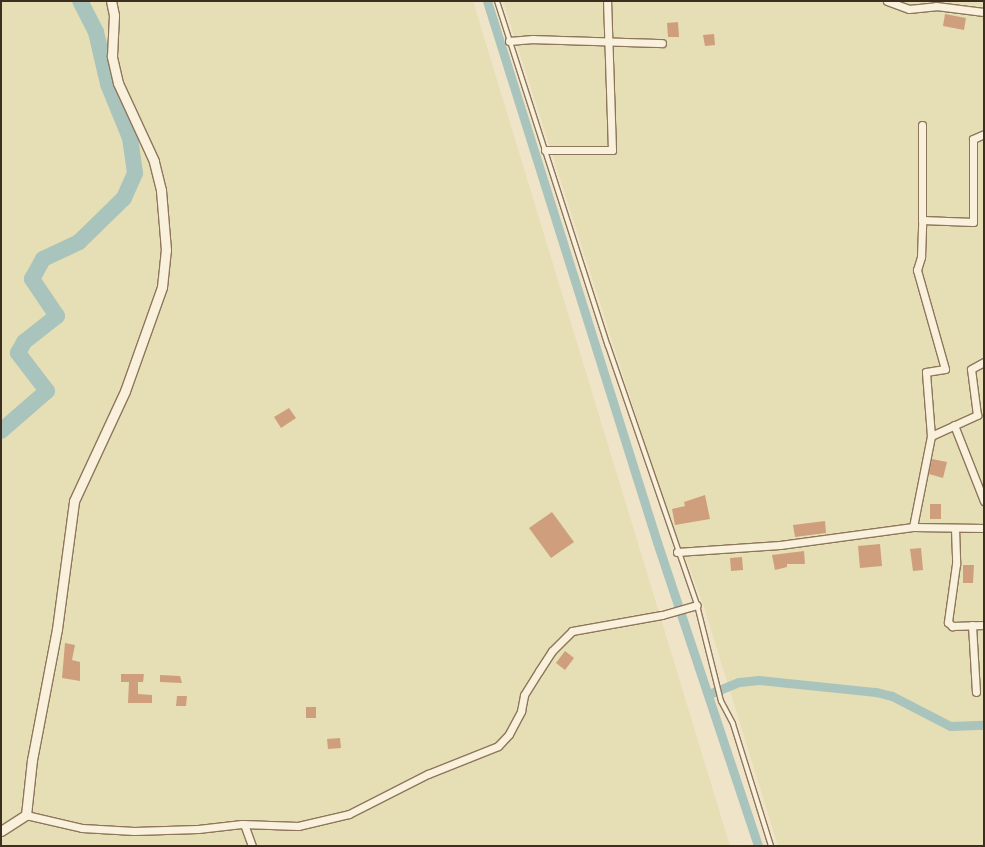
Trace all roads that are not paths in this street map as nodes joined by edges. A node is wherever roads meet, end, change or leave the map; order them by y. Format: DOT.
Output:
graph roads {
  1 [pos="111,1"];
  2 [pos="497,1"];
  3 [pos="607,1"];
  4 [pos="887,1"];
  5 [pos="984,12"];
  6 [pos="609,40"];
  7 [pos="508,41"];
  8 [pos="662,43"];
  9 [pos="922,126"];
  10 [pos="984,134"];
  11 [pos="545,150"];
  12 [pos="922,220"];
  13 [pos="984,362"];
  14 [pos="954,425"];
  15 [pos="930,436"];
  16 [pos="984,501"];
  17 [pos="913,527"];
  18 [pos="955,528"];
  19 [pos="984,528"];
  20 [pos="677,552"];
  21 [pos="694,606"];
  22 [pos="972,625"];
  23 [pos="984,625"];
  24 [pos="976,692"];
  25 [pos="26,815"];
  26 [pos="244,824"];
  27 [pos="1,831"];
  28 [pos="252,846"];
  29 [pos="771,846"];
  1 -- 25 [label="street"];
  2 -- 7 [label="lane"];
  3 -- 6 [label="street"];
  4 -- 5 [label="street"];
  6 -- 7 [label="street"];
  6 -- 8 [label="street"];
  6 -- 11 [label="street"];
  7 -- 11 [label="lane"];
  9 -- 12 [label="street"];
  10 -- 12 [label="street"];
  11 -- 20 [label="lane"];
  12 -- 15 [label="street"];
  13 -- 14 [label="street"];
  14 -- 15 [label="street"];
  14 -- 16 [label="street"];
  15 -- 17 [label="street"];
  17 -- 18 [label="street"];
  17 -- 20 [label="street"];
  18 -- 19 [label="street"];
  18 -- 22 [label="street"];
  20 -- 21 [label="lane"];
  21 -- 26 [label="street"];
  21 -- 29 [label="lane"];
  22 -- 23 [label="street"];
  22 -- 24 [label="street"];
  25 -- 26 [label="street"];
  25 -- 27 [label="street"];
  26 -- 28 [label="street"];
}
